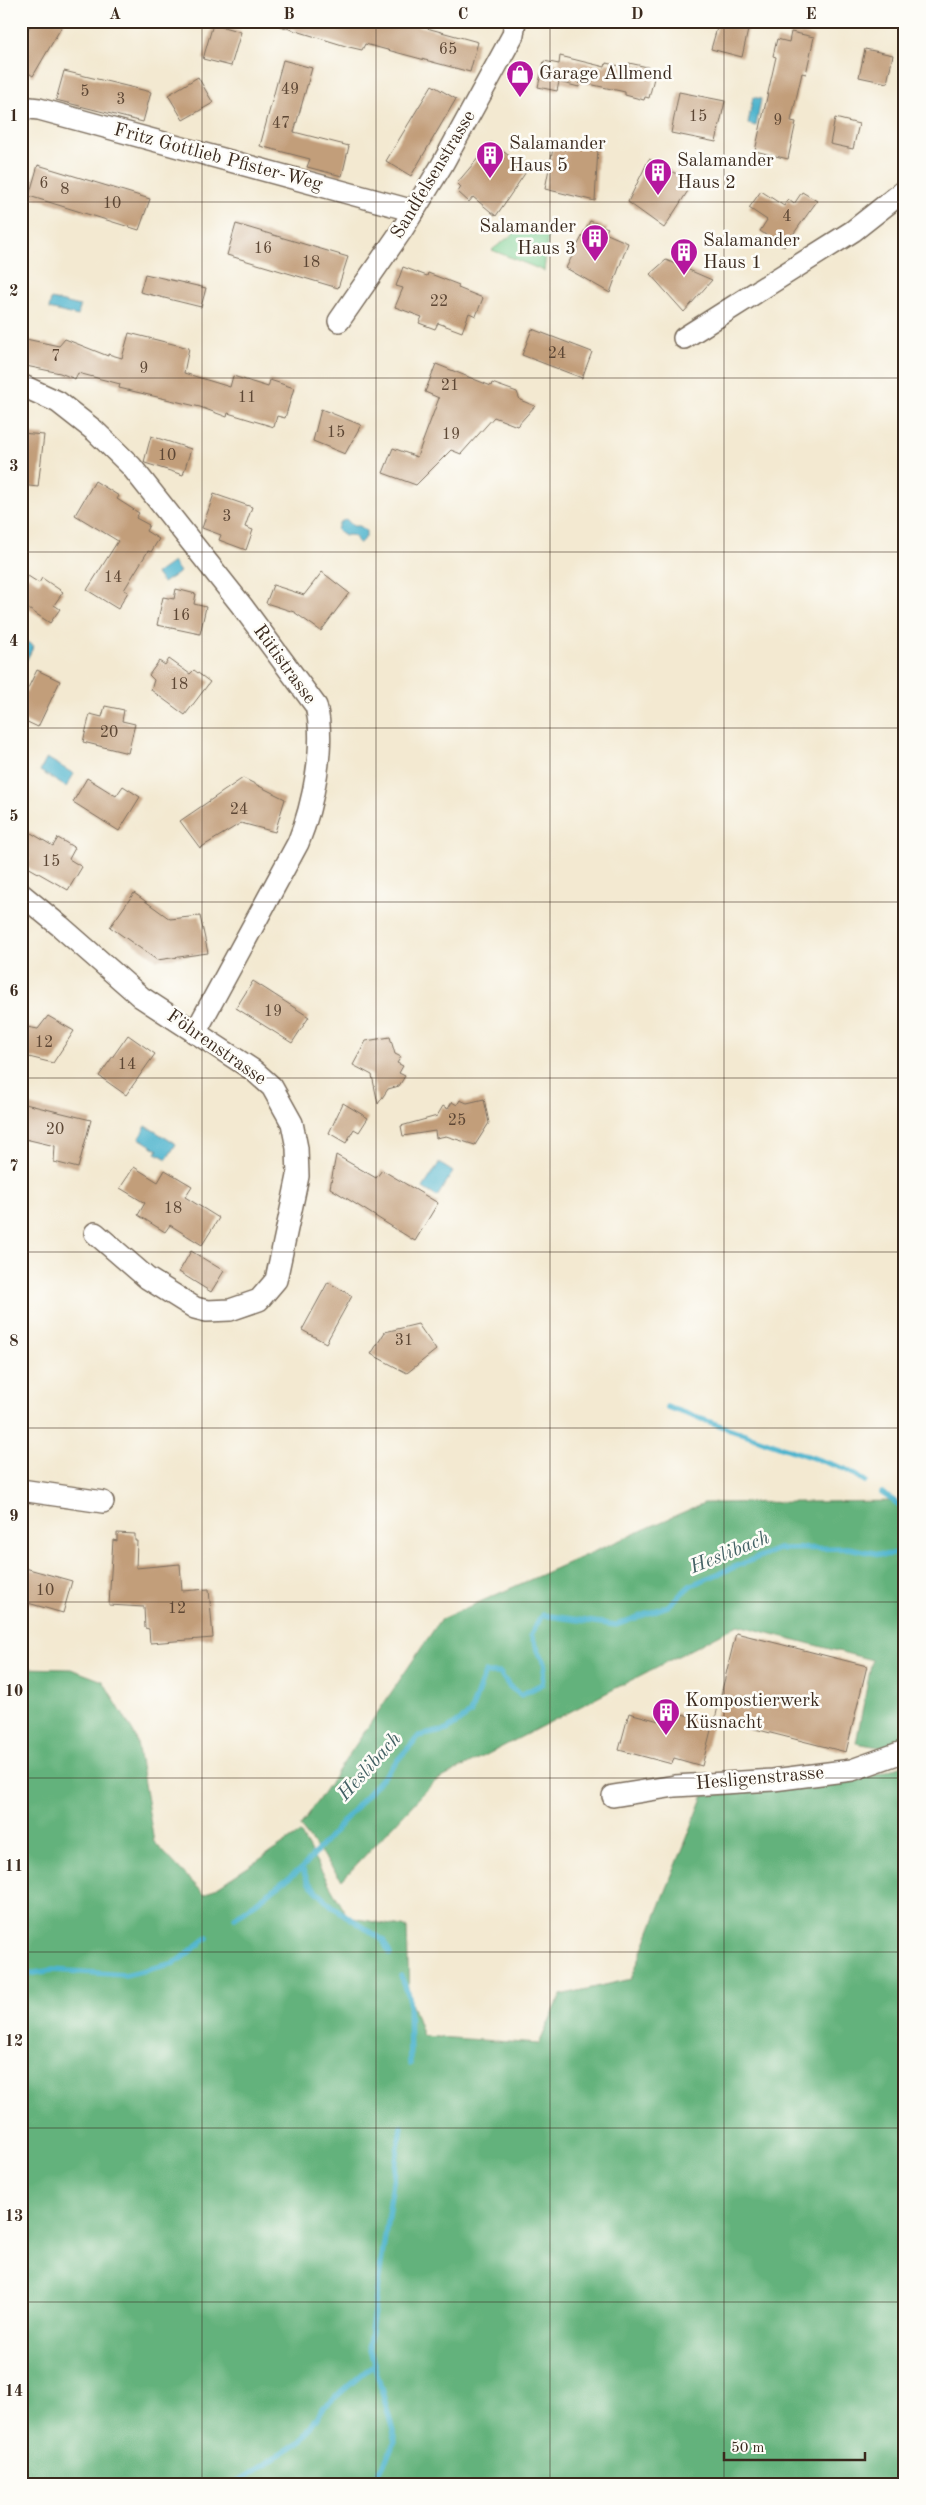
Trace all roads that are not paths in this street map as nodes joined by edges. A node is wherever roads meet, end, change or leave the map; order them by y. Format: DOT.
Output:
graph roads {
  1 [pos="516,21"];
  2 [pos="21,107"];
  3 [pos="905,190"];
  4 [pos="414,212"];
  5 [pos="339,321"];
  6 [pos="684,338"];
  7 [pos="21,385"];
  8 [pos="21,894"];
  9 [pos="195,1033"];
  10 [pos="95,1232"];
  11 [pos="21,1490"];
  12 [pos="102,1502"];
  13 [pos="905,1751"];
  14 [pos="613,1796"];
  1 -- 4 [label="street, Sandfelsenstrasse"];
  2 -- 4 [label="street, Fritz Gottlieb Pfister-Weg"];
  3 -- 6 [label="street"];
  4 -- 5 [label="street, Sandfelsenstrasse"];
  7 -- 9 [label="street, Rütistrasse"];
  8 -- 9 [label="street, Föhrenstrasse"];
  9 -- 10 [label="street, Föhrenstrasse"];
  11 -- 12 [label="street"];
  13 -- 14 [label="street, Hesligenstrasse"];
}
